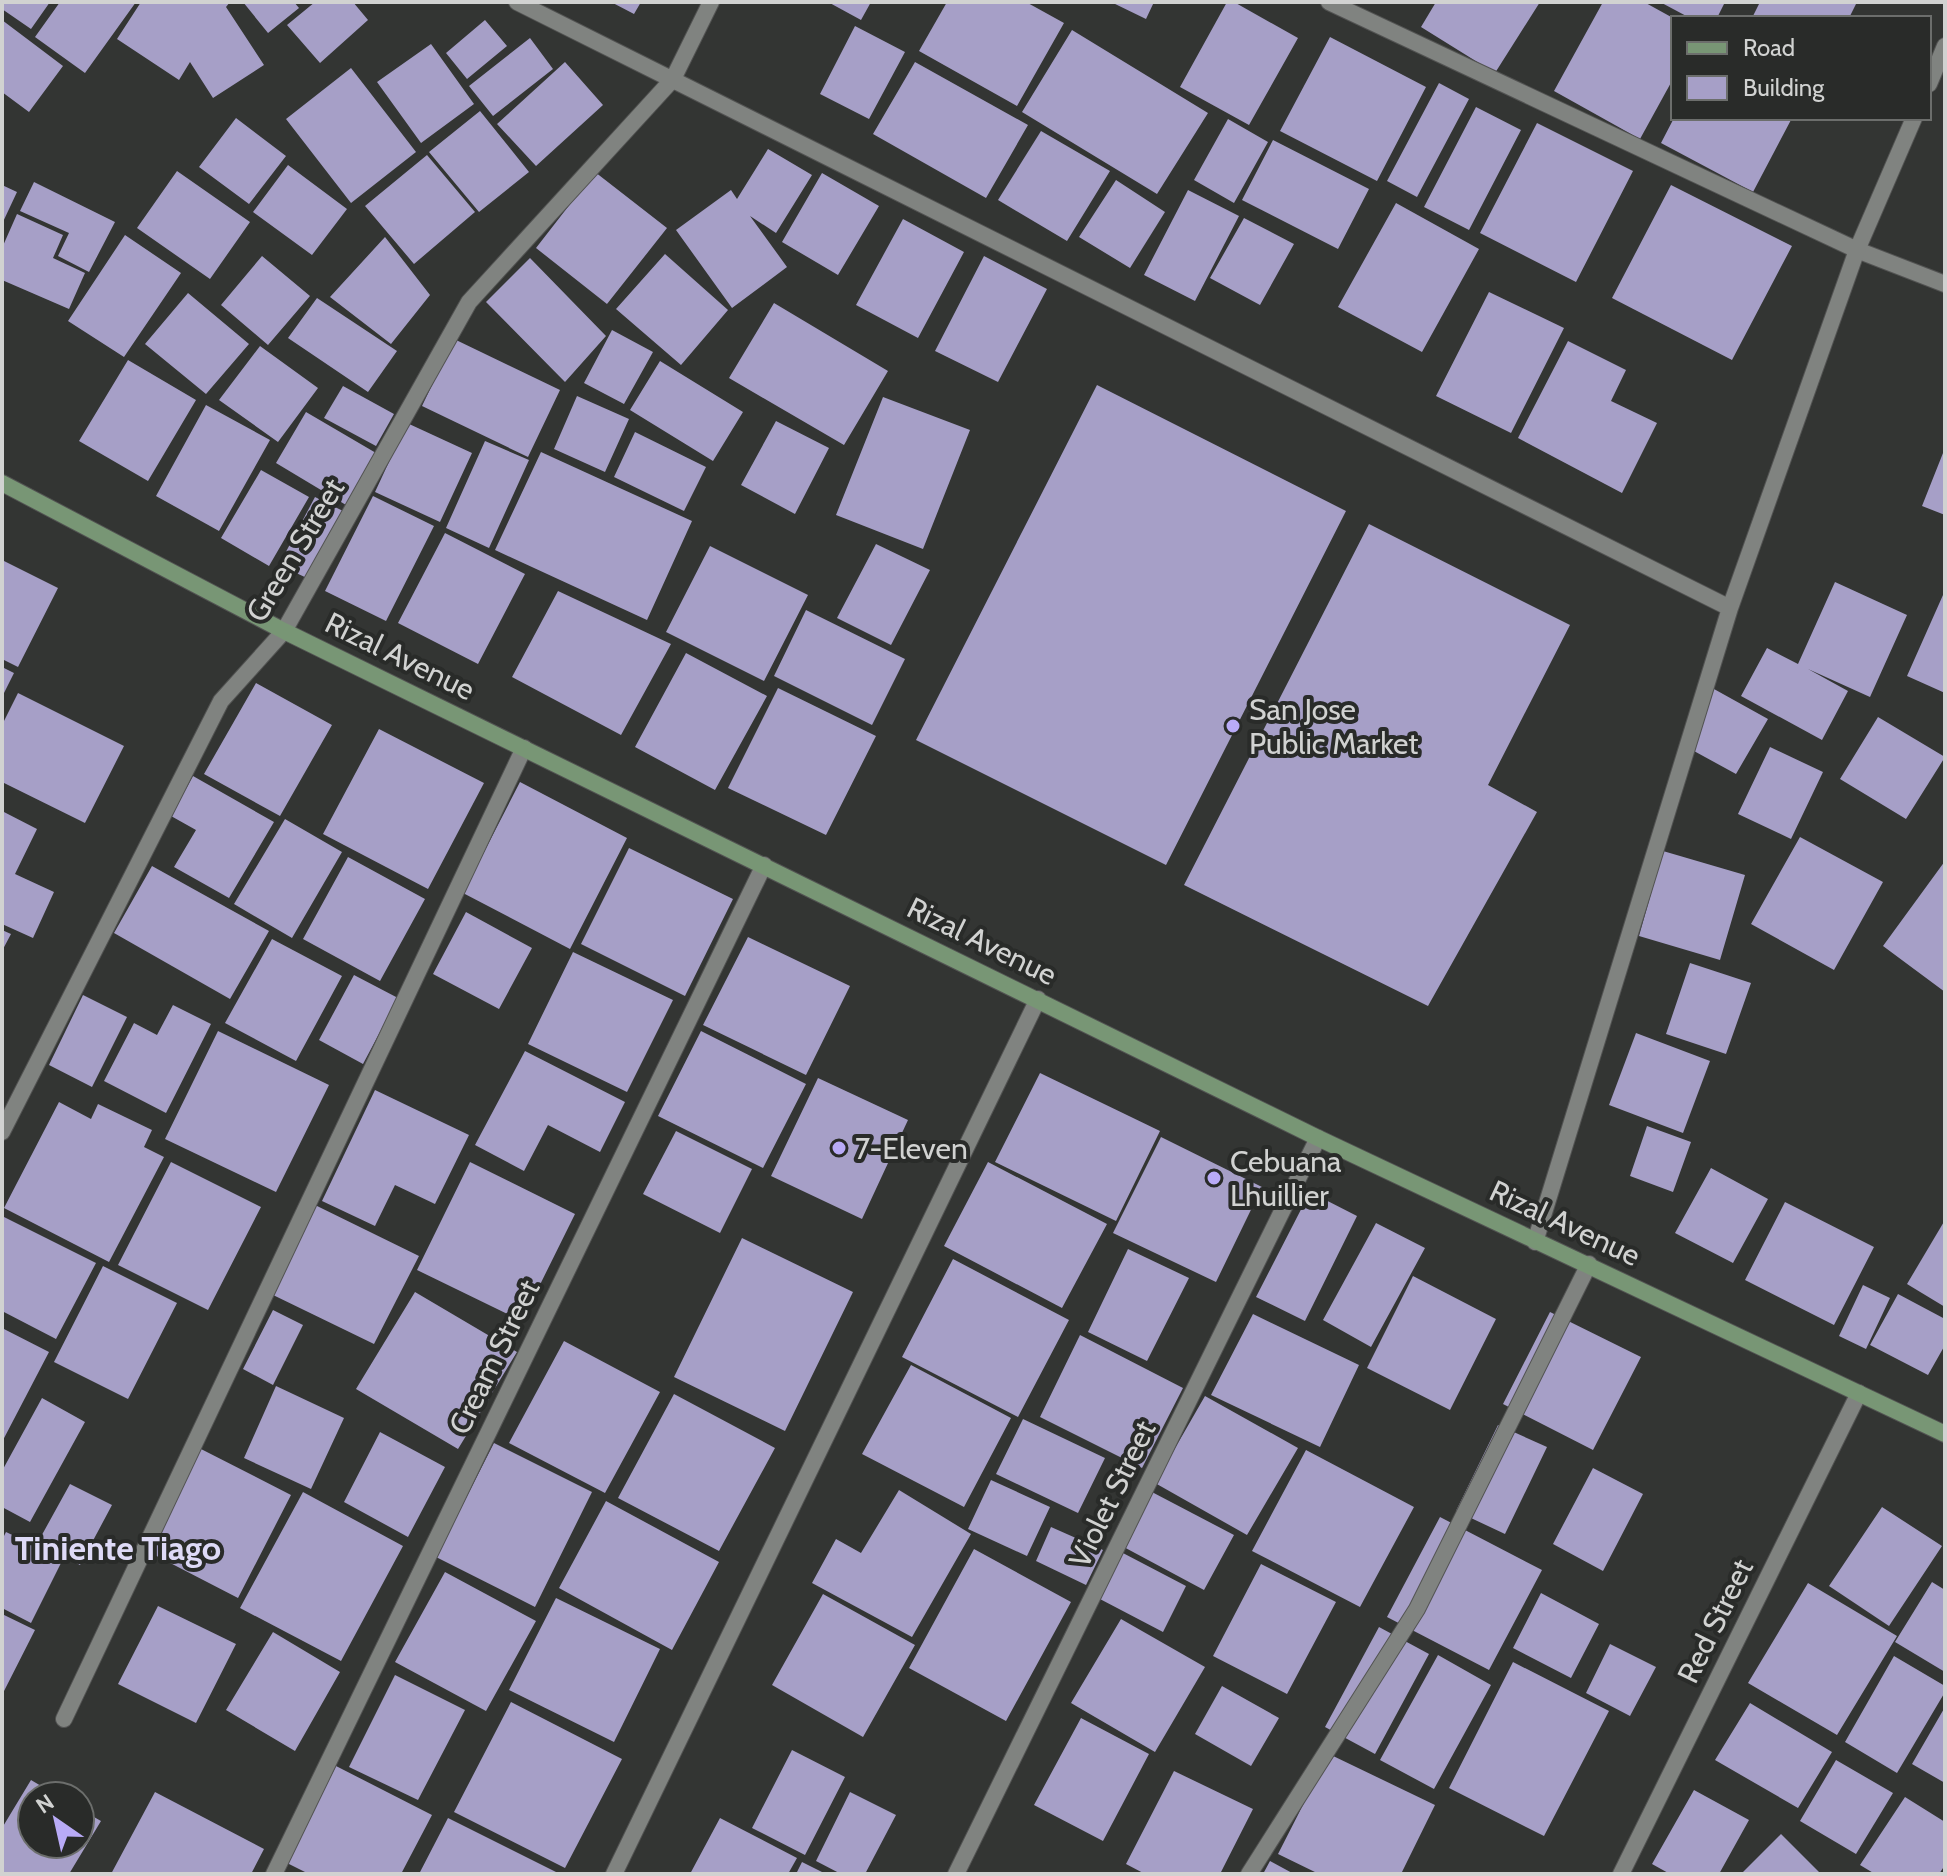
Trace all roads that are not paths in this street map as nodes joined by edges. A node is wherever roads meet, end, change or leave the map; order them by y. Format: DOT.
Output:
graph roads {
  1 [pos="517,2"];
  2 [pos="711,2"];
  3 [pos="1329,2"];
  4 [pos="1945,46"];
  5 [pos="673,79"];
  6 [pos="1931,79"];
  7 [pos="1913,120"];
  8 [pos="1857,250"];
  9 [pos="1945,284"];
  10 [pos="2,483"];
  11 [pos="1730,608"];
  12 [pos="284,631"];
  13 [pos="524,748"];
  14 [pos="764,865"];
  15 [pos="1038,999"];
  16 [pos="2,1132"];
  17 [pos="1318,1138"];
  18 [pos="1535,1242"];
  19 [pos="1589,1264"];
  20 [pos="1859,1393"];
  21 [pos="1945,1434"];
  22 [pos="64,1719"];
  23 [pos="274,1874"];
  24 [pos="614,1874"];
  25 [pos="956,1874"];
  26 [pos="1249,1874"];
  27 [pos="1621,1874"];
  1 -- 5 [label="street"];
  2 -- 5 [label="street, Green Street"];
  3 -- 8 [label="street"];
  4 -- 6 [label="street"];
  5 -- 11 [label="street"];
  5 -- 12 [label="street, Green Street"];
  7 -- 8 [label="street"];
  8 -- 9 [label="street"];
  8 -- 11 [label="street"];
  10 -- 12 [label="main road, Rizal Avenue"];
  11 -- 18 [label="street"];
  12 -- 13 [label="main road, Rizal Avenue"];
  12 -- 16 [label="street, Green Street"];
  13 -- 14 [label="main road, Rizal Avenue"];
  13 -- 22 [label="street"];
  14 -- 15 [label="main road, Rizal Avenue"];
  14 -- 23 [label="street, Cream Street"];
  15 -- 17 [label="main road, Rizal Avenue"];
  15 -- 24 [label="street"];
  17 -- 18 [label="main road, Rizal Avenue"];
  17 -- 25 [label="street, Violet Street"];
  18 -- 19 [label="main road, Rizal Avenue"];
  19 -- 20 [label="main road, Rizal Avenue"];
  19 -- 26 [label="street"];
  20 -- 21 [label="main road, Rizal Avenue"];
  20 -- 27 [label="street, Red Street"];
}
